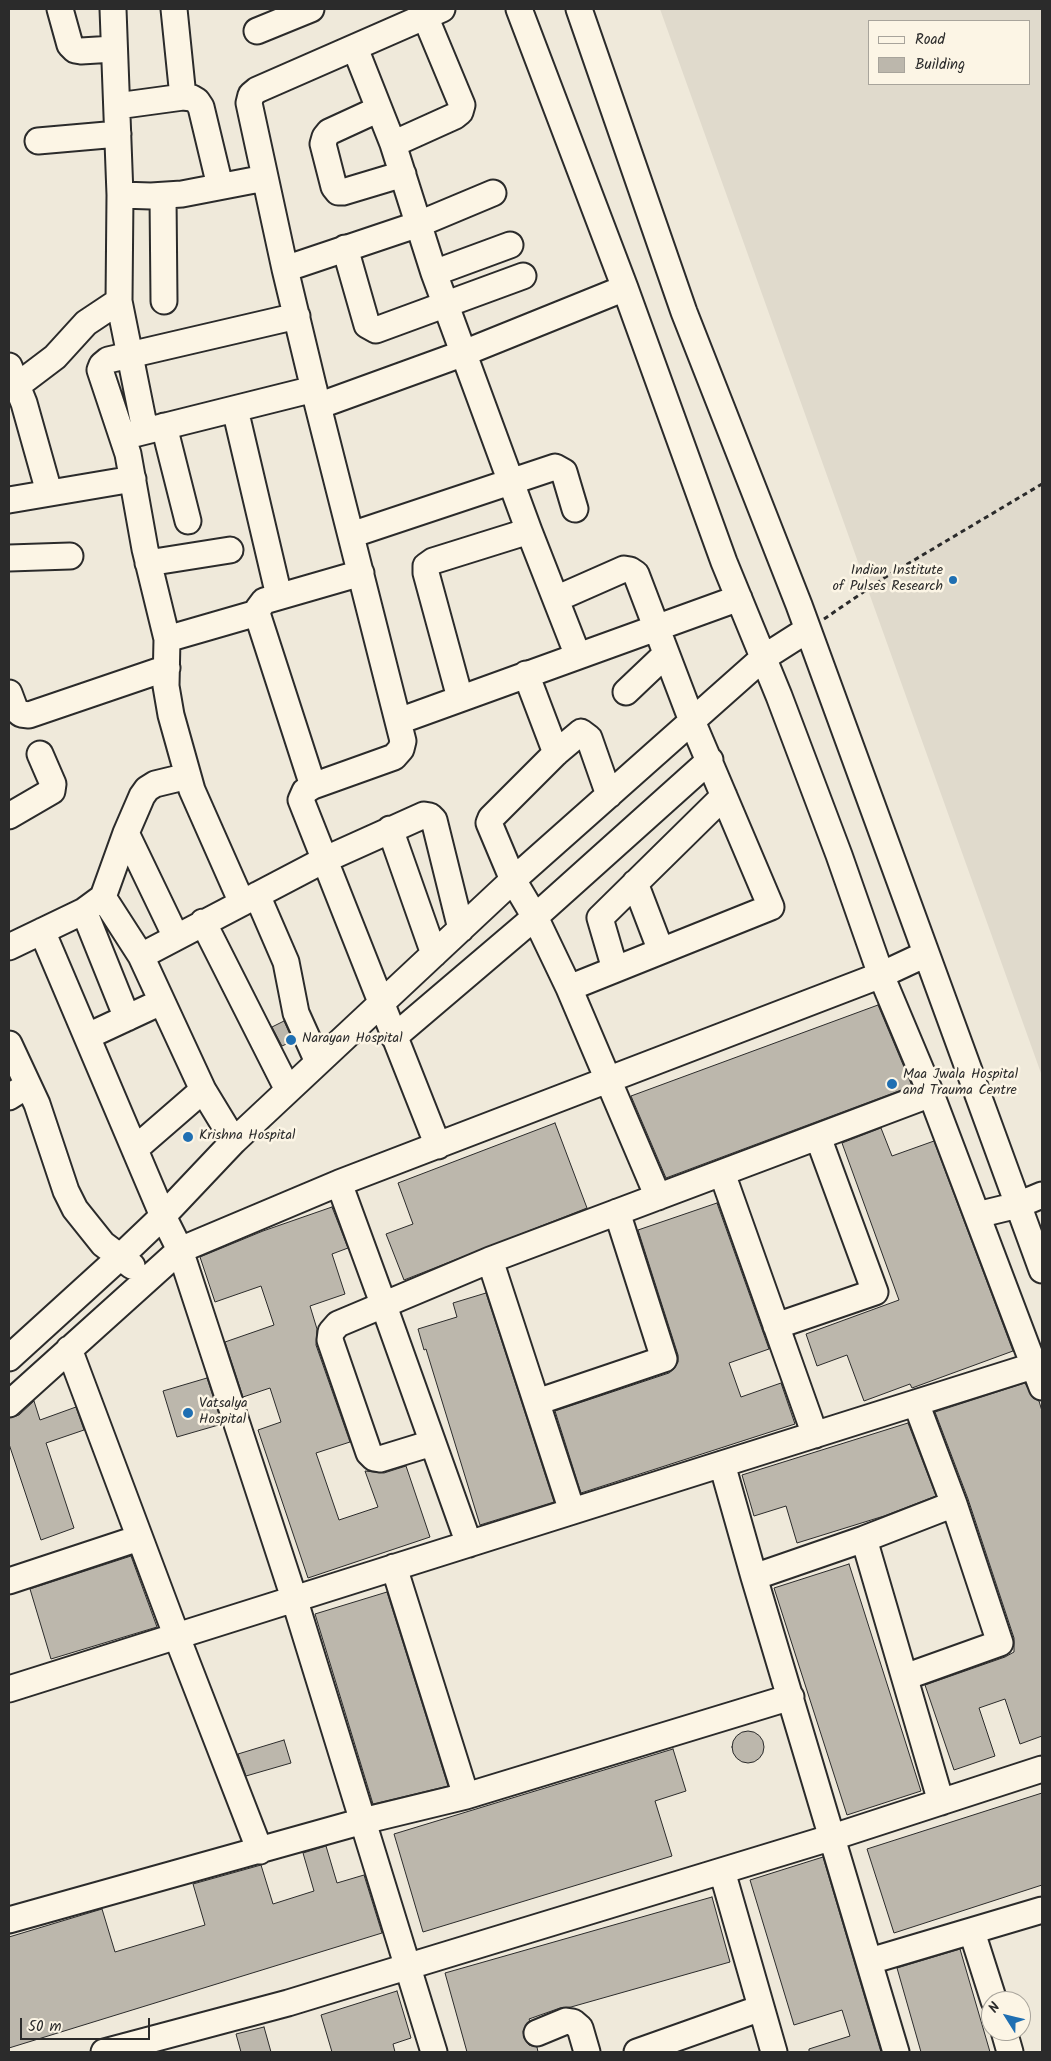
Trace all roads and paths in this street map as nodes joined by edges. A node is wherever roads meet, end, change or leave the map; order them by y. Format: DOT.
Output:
graph roads {
  1 [pos="60,9"];
  2 [pos="113,9"];
  3 [pos="174,9"];
  4 [pos="311,9"];
  5 [pos="519,9"];
  6 [pos="579,9"];
  7 [pos="430,11"];
  8 [pos="257,30"];
  9 [pos="354,48"];
  10 [pos="114,49"];
  11 [pos="183,97"];
  12 [pos="118,106"];
  13 [pos="379,109"];
  14 [pos="118,134"];
  15 [pos="38,141"];
  16 [pos="393,144"];
  17 [pos="403,174"];
  18 [pos="265,178"];
  19 [pos="220,186"];
  20 [pos="493,193"];
  21 [pos="120,195"];
  22 [pos="163,196"];
  23 [pos="419,224"];
  24 [pos="510,245"];
  25 [pos="345,248"];
  26 [pos="285,269"];
  27 [pos="434,273"];
  28 [pos="523,276"];
  29 [pos="625,288"];
  30 [pos="119,300"];
  31 [pos="164,301"];
  32 [pos="446,306"];
  33 [pos="297,316"];
  34 [pos="464,353"];
  35 [pos="129,355"];
  36 [pos="12,380"];
  37 [pos="316,398"];
  38 [pos="234,408"];
  39 [pos="144,431"];
  40 [pos="132,479"];
  41 [pos="512,482"];
  42 [pos="1042,484"];
  43 [pos="49,492"];
  44 [pos="9,500"];
  45 [pos="575,509"];
  46 [pos="188,521"];
  47 [pos="529,531"];
  48 [pos="351,535"];
  49 [pos="230,550"];
  50 [pos="70,556"];
  51 [pos="9,558"];
  52 [pos="148,563"];
  53 [pos="361,573"];
  54 [pos="279,596"];
  55 [pos="739,598"];
  56 [pos="556,599"];
  57 [pos="258,613"];
  58 [pos="655,628"];
  59 [pos="807,630"];
  60 [pos="167,639"];
  61 [pos="666,654"];
  62 [pos="578,656"];
  63 [pos="763,658"];
  64 [pos="167,668"];
  65 [pos="526,674"];
  66 [pos="14,686"];
  67 [pos="626,692"];
  68 [pos="460,698"];
  69 [pos="399,721"];
  70 [pos="692,721"];
  71 [pos="556,753"];
  72 [pos="40,754"];
  73 [pos="710,760"];
  74 [pos="188,776"];
  75 [pos="313,786"];
  76 [pos="609,795"];
  77 [pos="724,796"];
  78 [pos="9,816"];
  79 [pos="390,829"];
  80 [pos="126,833"];
  81 [pos="324,860"];
  82 [pos="512,880"];
  83 [pos="635,883"];
  84 [pos="249,899"];
  85 [pos="94,904"];
  86 [pos="535,917"];
  87 [pos="203,922"];
  88 [pos="461,929"];
  89 [pos="42,931"];
  90 [pos="176,937"];
  91 [pos="9,947"];
  92 [pos="660,951"];
  93 [pos="434,954"];
  94 [pos="926,954"];
  95 [pos="141,956"];
  96 [pos="615,969"];
  97 [pos="881,975"];
  98 [pos="569,988"];
  99 [pos="161,1002"];
  100 [pos="380,1004"];
  101 [pos="128,1018"];
  102 [pos="88,1036"];
  103 [pos="394,1037"];
  104 [pos="9,1044"];
  105 [pos="318,1062"];
  106 [pos="606,1080"];
  107 [pos="203,1090"];
  108 [pos="288,1090"];
  109 [pos="18,1091"];
  110 [pos="931,1094"];
  111 [pos="818,1137"];
  112 [pos="234,1141"];
  113 [pos="438,1146"];
  114 [pos="136,1149"];
  115 [pos="722,1173"];
  116 [pos="339,1183"];
  117 [pos="1042,1195"];
  118 [pos="658,1197"];
  119 [pos="1018,1205"];
  120 [pos="617,1212"];
  121 [pos="978,1215"];
  122 [pos="163,1216"];
  123 [pos="180,1250"];
  124 [pos="120,1257"];
  125 [pos="490,1260"];
  126 [pos="1042,1270"];
  127 [pos="148,1278"];
  128 [pos="384,1306"];
  129 [pos="776,1326"];
  130 [pos="69,1349"];
  131 [pos="9,1358"];
  132 [pos="1040,1372"];
  133 [pos="536,1402"];
  134 [pos="916,1403"];
  135 [pos="9,1404"];
  136 [pos="815,1435"];
  137 [pos="432,1443"];
  138 [pos="722,1464"];
  139 [pos="954,1504"];
  140 [pos="572,1511"];
  141 [pos="139,1538"];
  142 [pos="864,1539"];
  143 [pos="468,1544"];
  144 [pos="394,1567"];
  145 [pos="754,1577"];
  146 [pos="9,1581"];
  147 [pos="294,1598"];
  148 [pos="177,1637"];
  149 [pos="905,1677"];
  150 [pos="9,1689"];
  151 [pos="791,1698"];
  152 [pos="1042,1769"];
  153 [pos="466,1796"];
  154 [pos="941,1802"];
  155 [pos="363,1822"];
  156 [pos="833,1837"];
  157 [pos="260,1851"];
  158 [pos="722,1871"];
  159 [pos="1042,1910"];
  160 [pos="9,1920"];
  161 [pos="972,1932"];
  162 [pos="870,1961"];
  163 [pos="408,1967"];
  164 [pos="991,1991"];
  165 [pos="761,2008"];
  166 [pos="537,2034"];
  167 [pos="104,2052"];
  168 [pos="434,2052"];
  169 [pos="587,2052"];
  170 [pos="637,2052"];
  171 [pos="774,2052"];
  172 [pos="896,2052"];
  1 -- 10 [label="street"];
  2 -- 10 [label="street"];
  3 -- 11 [label="street"];
  4 -- 8 [label="street"];
  5 -- 29 [label="street"];
  6 -- 59 [label="street"];
  7 -- 9 [label="street"];
  7 -- 16 [label="street"];
  9 -- 13 [label="street"];
  9 -- 18 [label="street"];
  10 -- 12 [label="street"];
  11 -- 12 [label="street"];
  11 -- 19 [label="street"];
  12 -- 14 [label="street"];
  13 -- 16 [label="street"];
  13 -- 17 [label="street"];
  14 -- 15 [label="street"];
  14 -- 21 [label="street"];
  16 -- 17 [label="street"];
  17 -- 23 [label="street"];
  18 -- 19 [label="street"];
  18 -- 26 [label="street"];
  19 -- 22 [label="street"];
  20 -- 23 [label="street"];
  21 -- 22 [label="street"];
  21 -- 30 [label="street"];
  22 -- 31 [label="street"];
  23 -- 25 [label="street"];
  23 -- 27 [label="street"];
  24 -- 27 [label="street"];
  25 -- 26 [label="street"];
  25 -- 32 [label="street"];
  26 -- 33 [label="street"];
  27 -- 32 [label="street"];
  28 -- 32 [label="street"];
  29 -- 34 [label="street"];
  29 -- 55 [label="street"];
  30 -- 35 [label="street"];
  30 -- 36 [label="street"];
  32 -- 34 [label="street"];
  33 -- 35 [label="street"];
  33 -- 37 [label="street"];
  34 -- 37 [label="street"];
  34 -- 41 [label="street"];
  35 -- 39 [label="street"];
  36 -- 43 [label="street"];
  37 -- 38 [label="street"];
  37 -- 48 [label="street"];
  38 -- 39 [label="street"];
  38 -- 54 [label="street"];
  39 -- 40 [label="street"];
  39 -- 46 [label="street"];
  40 -- 43 [label="street"];
  40 -- 52 [label="street"];
  41 -- 45 [label="street"];
  41 -- 47 [label="street"];
  41 -- 48 [label="street"];
  42 -- 59 [label="path"];
  43 -- 44 [label="street"];
  47 -- 56 [label="street"];
  47 -- 68 [label="street"];
  48 -- 53 [label="street"];
  49 -- 52 [label="street"];
  50 -- 51 [label="street"];
  52 -- 60 [label="street"];
  53 -- 54 [label="street"];
  53 -- 69 [label="street"];
  54 -- 57 [label="street"];
  55 -- 58 [label="street"];
  55 -- 63 [label="street"];
  56 -- 58 [label="street"];
  56 -- 62 [label="street"];
  57 -- 60 [label="street"];
  57 -- 75 [label="street"];
  58 -- 61 [label="street"];
  58 -- 62 [label="street"];
  59 -- 63 [label="street"];
  59 -- 94 [label="street"];
  60 -- 64 [label="street"];
  61 -- 67 [label="street"];
  61 -- 70 [label="street"];
  62 -- 65 [label="street"];
  63 -- 70 [label="street"];
  63 -- 97 [label="street"];
  64 -- 66 [label="street"];
  64 -- 74 [label="street"];
  65 -- 68 [label="street"];
  65 -- 71 [label="street"];
  68 -- 69 [label="street"];
  69 -- 75 [label="street"];
  70 -- 73 [label="street"];
  70 -- 76 [label="street"];
  71 -- 76 [label="street"];
  71 -- 82 [label="street"];
  72 -- 78 [label="street"];
  73 -- 77 [label="street"];
  73 -- 86 [label="street"];
  74 -- 80 [label="street"];
  74 -- 84 [label="street"];
  75 -- 81 [label="street"];
  76 -- 82 [label="street"];
  77 -- 83 [label="street"];
  77 -- 92 [label="street"];
  79 -- 81 [label="street"];
  79 -- 88 [label="street"];
  79 -- 93 [label="street"];
  80 -- 85 [label="street"];
  80 -- 90 [label="street"];
  81 -- 84 [label="street"];
  81 -- 100 [label="street"];
  82 -- 86 [label="street"];
  82 -- 88 [label="street"];
  83 -- 92 [label="street"];
  83 -- 96 [label="street"];
  84 -- 87 [label="street"];
  84 -- 105 [label="street"];
  85 -- 89 [label="street"];
  85 -- 95 [label="street"];
  85 -- 101 [label="street"];
  86 -- 98 [label="street"];
  86 -- 103 [label="street"];
  87 -- 90 [label="street"];
  87 -- 108 [label="street"];
  88 -- 93 [label="street"];
  89 -- 91 [label="street"];
  89 -- 102 [label="street"];
  90 -- 95 [label="street"];
  92 -- 96 [label="street"];
  93 -- 100 [label="street"];
  94 -- 97 [label="street"];
  94 -- 119 [label="street"];
  95 -- 99 [label="street"];
  96 -- 98 [label="street"];
  97 -- 106 [label="street"];
  97 -- 110 [label="street"];
  98 -- 106 [label="street"];
  99 -- 101 [label="street"];
  99 -- 107 [label="street"];
  100 -- 103 [label="street"];
  100 -- 105 [label="street"];
  101 -- 102 [label="street"];
  102 -- 114 [label="street"];
  103 -- 113 [label="street"];
  104 -- 109 [label="street"];
  105 -- 108 [label="street"];
  106 -- 113 [label="street"];
  106 -- 118 [label="street"];
  107 -- 112 [label="street"];
  107 -- 114 [label="street"];
  108 -- 112 [label="street"];
  109 -- 124 [label="street"];
  110 -- 111 [label="street"];
  110 -- 121 [label="street"];
  111 -- 115 [label="street"];
  111 -- 129 [label="street"];
  112 -- 122 [label="street"];
  113 -- 116 [label="street"];
  114 -- 122 [label="street"];
  115 -- 118 [label="street"];
  115 -- 129 [label="street"];
  116 -- 123 [label="street"];
  116 -- 128 [label="street"];
  117 -- 119 [label="street"];
  118 -- 120 [label="street"];
  119 -- 121 [label="street"];
  119 -- 126 [label="street"];
  120 -- 125 [label="street"];
  120 -- 133 [label="street"];
  121 -- 132 [label="street"];
  122 -- 123 [label="street"];
  122 -- 124 [label="street"];
  123 -- 127 [label="street"];
  123 -- 147 [label="street"];
  124 -- 127 [label="street"];
  124 -- 131 [label="street"];
  125 -- 128 [label="street"];
  125 -- 133 [label="street"];
  127 -- 130 [label="street"];
  128 -- 137 [label="street"];
  128 -- 137 [label="street"];
  129 -- 136 [label="street"];
  130 -- 135 [label="street"];
  130 -- 141 [label="street"];
  132 -- 134 [label="street"];
  133 -- 140 [label="street"];
  134 -- 136 [label="street"];
  134 -- 139 [label="street"];
  136 -- 138 [label="street"];
  137 -- 143 [label="street"];
  138 -- 140 [label="street"];
  138 -- 145 [label="street"];
  139 -- 142 [label="street"];
  139 -- 149 [label="street"];
  140 -- 143 [label="street"];
  141 -- 146 [label="street"];
  141 -- 148 [label="street"];
  142 -- 145 [label="street"];
  142 -- 149 [label="street"];
  143 -- 144 [label="street"];
  144 -- 147 [label="street"];
  144 -- 153 [label="street"];
  145 -- 151 [label="street"];
  147 -- 148 [label="street"];
  147 -- 155 [label="street"];
  148 -- 150 [label="street"];
  148 -- 157 [label="street"];
  149 -- 154 [label="street"];
  151 -- 153 [label="street"];
  151 -- 156 [label="street"];
  152 -- 154 [label="street"];
  153 -- 155 [label="street"];
  154 -- 156 [label="street"];
  155 -- 157 [label="street"];
  155 -- 163 [label="street"];
  156 -- 158 [label="street"];
  156 -- 162 [label="street"];
  157 -- 160 [label="street"];
  158 -- 163 [label="street"];
  158 -- 165 [label="street"];
  159 -- 161 [label="street"];
  161 -- 162 [label="street"];
  161 -- 164 [label="street"];
  162 -- 172 [label="street"];
  163 -- 167 [label="street"];
  163 -- 168 [label="street"];
  165 -- 170 [label="street"];
  165 -- 171 [label="street"];
  166 -- 169 [label="street"];
}
